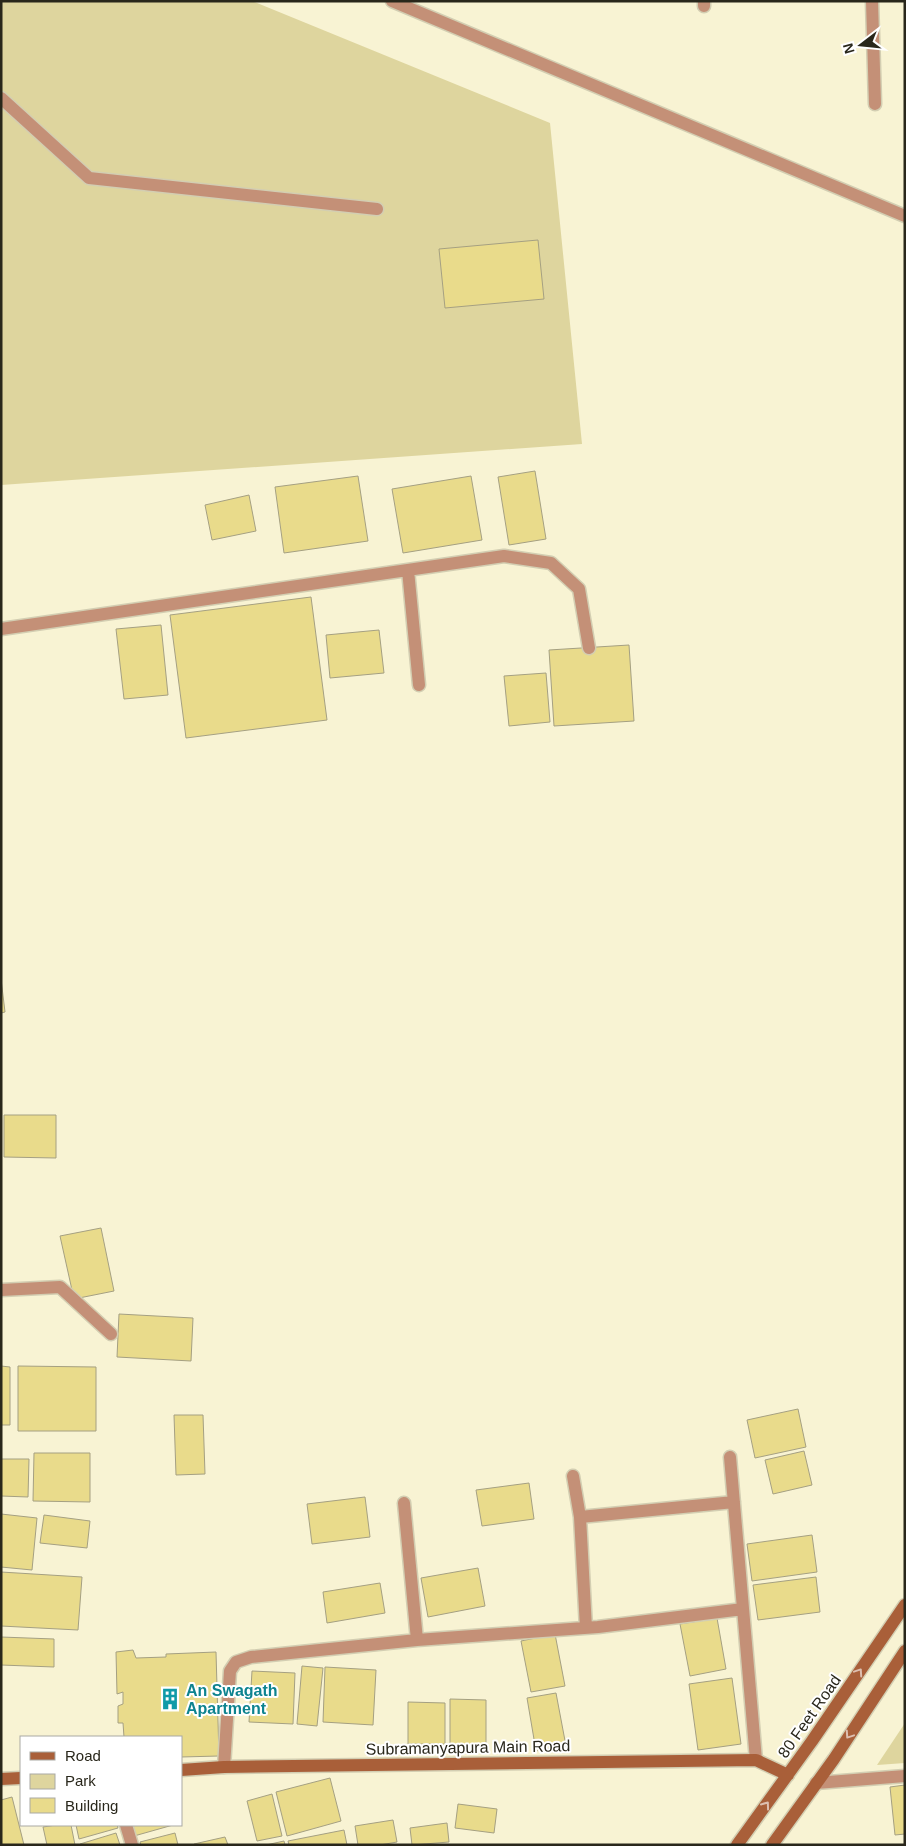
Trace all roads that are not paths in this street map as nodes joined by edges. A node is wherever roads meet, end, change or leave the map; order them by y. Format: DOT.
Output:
graph roads {
  1 [pos="392,1"];
  2 [pos="872,1"];
  3 [pos="1,98"];
  4 [pos="875,104"];
  5 [pos="377,209"];
  6 [pos="905,216"];
  7 [pos="408,570"];
  8 [pos="1,629"];
  9 [pos="589,648"];
  10 [pos="419,685"];
  11 [pos="1,1290"];
  12 [pos="111,1334"];
  13 [pos="730,1457"];
  14 [pos="573,1476"];
  15 [pos="734,1502"];
  16 [pos="404,1503"];
  17 [pos="580,1518"];
  18 [pos="905,1605"];
  19 [pos="743,1609"];
  20 [pos="586,1628"];
  21 [pos="417,1640"];
  22 [pos="905,1651"];
  23 [pos="756,1760"];
  24 [pos="224,1767"];
  25 [pos="182,1770"];
  26 [pos="788,1774"];
  27 [pos="905,1776"];
  28 [pos="20,1778"];
  29 [pos="1,1779"];
  30 [pos="816,1783"];
  31 [pos="126,1826"];
  32 [pos="132,1845"];
  33 [pos="737,1845"];
  34 [pos="772,1845"];
  1 -- 6 [label="street"];
  2 -- 4 [label="street"];
  3 -- 5 [label="street"];
  7 -- 8 [label="street"];
  7 -- 9 [label="street"];
  7 -- 10 [label="street"];
  11 -- 12 [label="street"];
  13 -- 15 [label="street"];
  14 -- 17 [label="street"];
  15 -- 17 [label="street"];
  15 -- 19 [label="street"];
  16 -- 21 [label="street"];
  17 -- 20 [label="street"];
  26 -- 18 [label="street, 80 Feet Road, one-way"];
  19 -- 20 [label="street"];
  19 -- 23 [label="street"];
  20 -- 21 [label="street"];
  21 -- 24 [label="street"];
  22 -- 30 [label="street, one-way"];
  23 -- 24 [label="street, Subramanyapura Main Road"];
  23 -- 26 [label="street"];
  24 -- 25 [label="street, Subramanyapura Main Road"];
  33 -- 26 [label="street, 80 Feet Road, one-way"];
  27 -- 30 [label="street"];
  28 -- 29 [label="street"];
  30 -- 34 [label="street"];
  31 -- 32 [label="street"];
}
